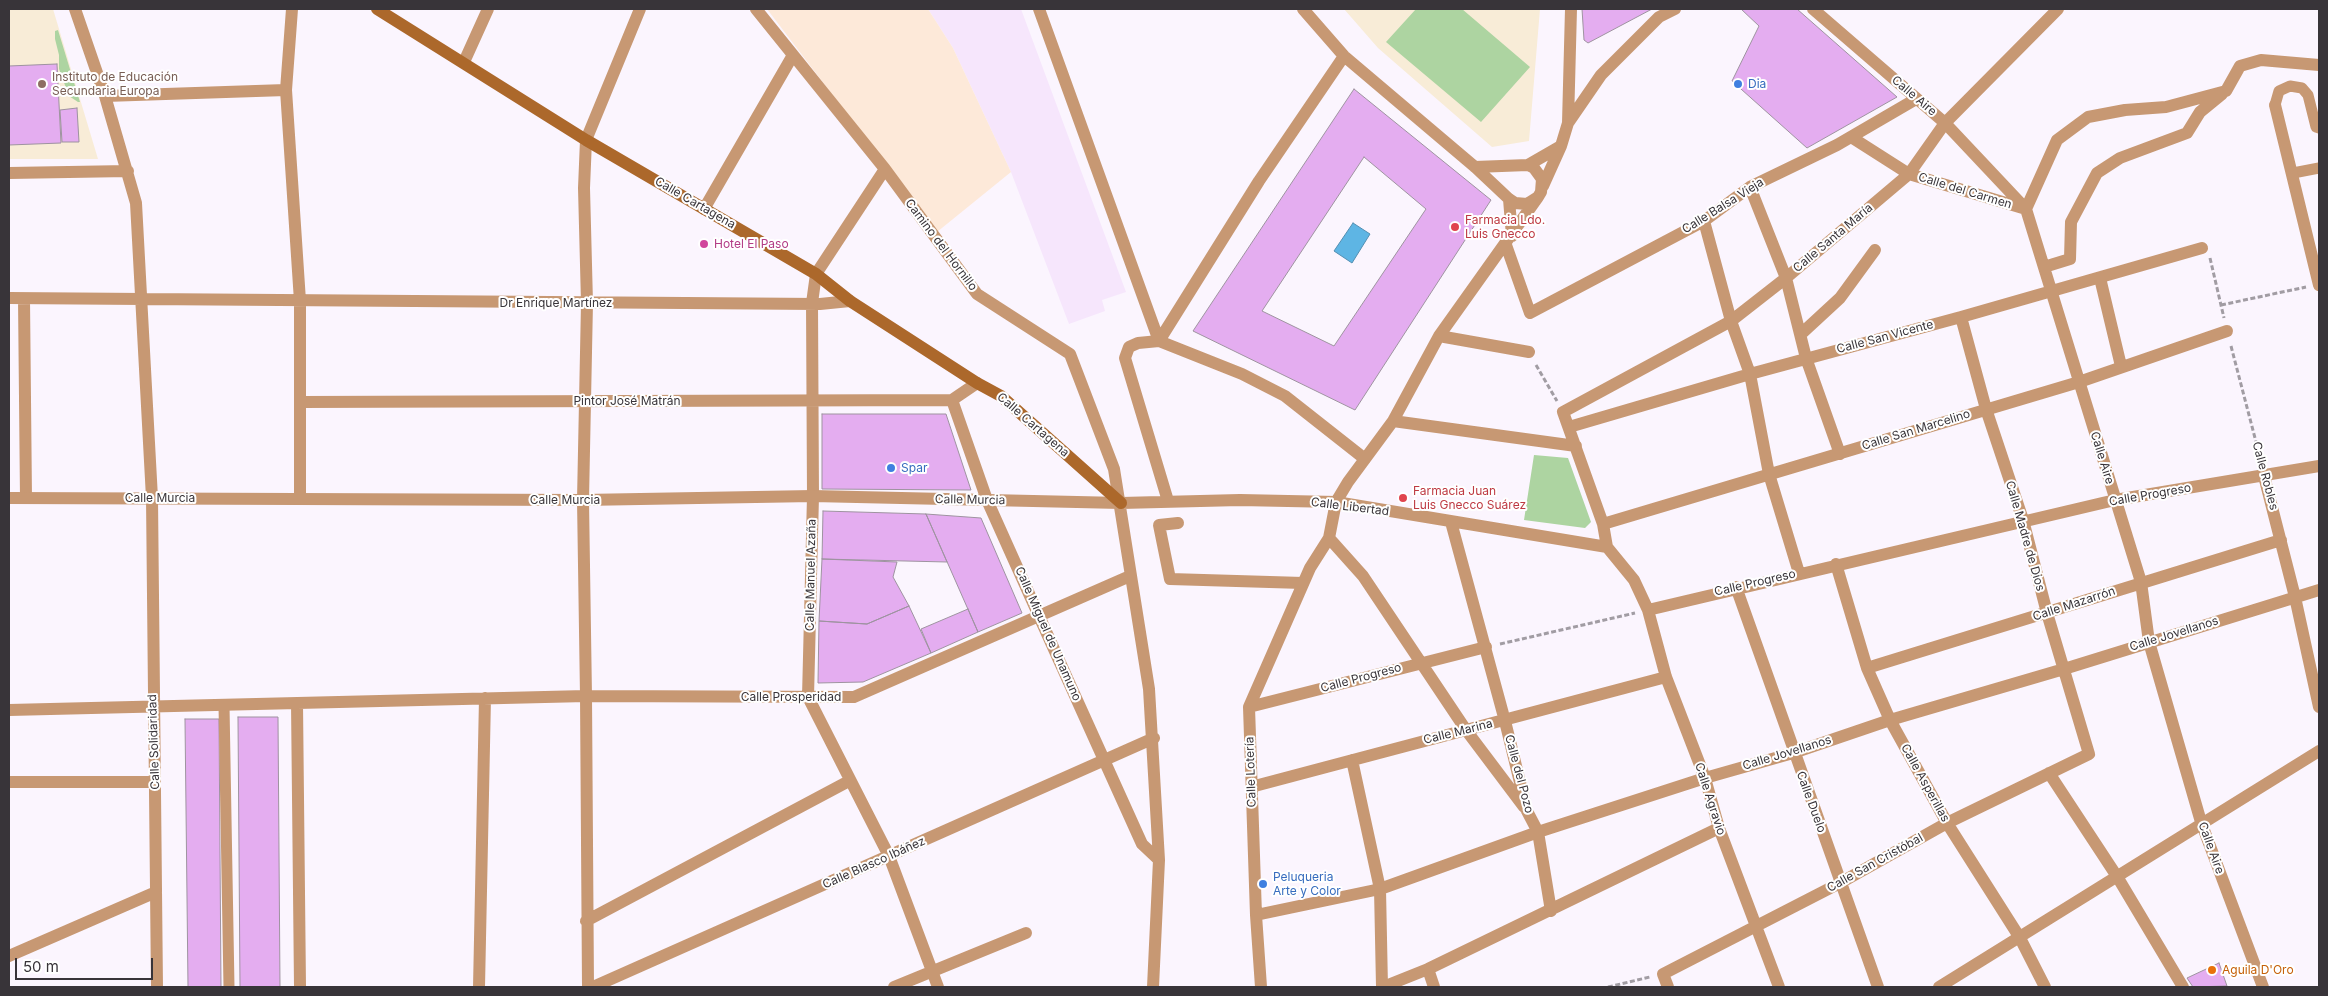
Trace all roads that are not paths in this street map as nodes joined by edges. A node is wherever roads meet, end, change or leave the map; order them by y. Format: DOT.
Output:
graph roads {
  1 [pos="75,9"];
  2 [pos="292,9"];
  3 [pos="377,9"];
  4 [pos="488,9"];
  5 [pos="640,9"];
  6 [pos="756,9"];
  7 [pos="1039,9"];
  8 [pos="1302,9"];
  9 [pos="1571,9"];
  10 [pos="1675,9"];
  11 [pos="1813,9"];
  12 [pos="2058,9"];
  13 [pos="793,55"];
  14 [pos="1344,56"];
  15 [pos="464,62"];
  16 [pos="2319,65"];
  17 [pos="286,90"];
  18 [pos="2226,91"];
  19 [pos="105,96"];
  20 [pos="1916,99"];
  21 [pos="2275,105"];
  22 [pos="1568,123"];
  23 [pos="1946,123"];
  24 [pos="2319,128"];
  25 [pos="1851,137"];
  26 [pos="586,140"];
  27 [pos="1561,146"];
  28 [pos="1528,165"];
  29 [pos="1514,166"];
  30 [pos="1475,167"];
  31 [pos="2319,168"];
  32 [pos="885,169"];
  33 [pos="128,171"];
  34 [pos="9,172"];
  35 [pos="2293,173"];
  36 [pos="1909,174"];
  37 [pos="1750,187"];
  38 [pos="1540,191"];
  39 [pos="1507,197"];
  40 [pos="704,209"];
  41 [pos="2026,209"];
  42 [pos="1704,221"];
  43 [pos="1509,241"];
  44 [pos="2202,248"];
  45 [pos="1875,250"];
  46 [pos="2044,267"];
  47 [pos="816,274"];
  48 [pos="1786,278"];
  49 [pos="2100,278"];
  50 [pos="2319,285"];
  51 [pos="2050,291"];
  52 [pos="9,298"];
  53 [pos="140,298"];
  54 [pos="24,299"];
  55 [pos="300,301"];
  56 [pos="850,301"];
  57 [pos="587,303"];
  58 [pos="812,303"];
  59 [pos="1962,317"];
  60 [pos="1731,322"];
  61 [pos="2227,332"];
  62 [pos="1801,334"];
  63 [pos="1439,336"];
  64 [pos="1159,341"];
  65 [pos="1529,352"];
  66 [pos="1806,358"];
  67 [pos="2121,366"];
  68 [pos="1750,374"];
  69 [pos="2079,382"];
  70 [pos="977,383"];
  71 [pos="586,400"];
  72 [pos="952,400"];
  73 [pos="301,402"];
  74 [pos="813,402"];
  75 [pos="1986,409"];
  76 [pos="1393,421"];
  77 [pos="1569,427"];
  78 [pos="1576,446"];
  79 [pos="1840,454"];
  80 [pos="1365,459"];
  81 [pos="2319,466"];
  82 [pos="1769,474"];
  83 [pos="2264,476"];
  84 [pos="813,496"];
  85 [pos="9,498"];
  86 [pos="26,498"];
  87 [pos="152,498"];
  88 [pos="300,499"];
  89 [pos="583,500"];
  90 [pos="987,500"];
  91 [pos="2115,500"];
  92 [pos="1168,501"];
  93 [pos="1336,502"];
  94 [pos="1121,503"];
  95 [pos="2023,520"];
  96 [pos="1451,522"];
  97 [pos="1178,523"];
  98 [pos="1603,524"];
  99 [pos="1329,538"];
  100 [pos="2281,540"];
  101 [pos="1607,547"];
  102 [pos="1836,564"];
  103 [pos="1799,573"];
  104 [pos="1130,576"];
  105 [pos="2141,582"];
  106 [pos="1303,583"];
  107 [pos="1736,587"];
  108 [pos="2319,590"];
  109 [pos="2295,597"];
  110 [pos="1648,610"];
  111 [pos="2047,613"];
  112 [pos="1039,616"];
  113 [pos="2149,642"];
  114 [pos="1486,647"];
  115 [pos="1422,662"];
  116 [pos="2315,667"];
  117 [pos="1867,668"];
  118 [pos="2064,669"];
  119 [pos="1666,677"];
  120 [pos="586,696"];
  121 [pos="808,697"];
  122 [pos="485,698"];
  123 [pos="296,703"];
  124 [pos="224,705"];
  125 [pos="1249,707"];
  126 [pos="152,708"];
  127 [pos="2319,708"];
  128 [pos="9,710"];
  129 [pos="1890,720"];
  130 [pos="1505,721"];
  131 [pos="1466,730"];
  132 [pos="1154,738"];
  133 [pos="2319,751"];
  134 [pos="1793,753"];
  135 [pos="2089,754"];
  136 [pos="1105,759"];
  137 [pos="1352,760"];
  138 [pos="2049,773"];
  139 [pos="1705,778"];
  140 [pos="849,780"];
  141 [pos="9,782"];
  142 [pos="155,782"];
  143 [pos="1251,788"];
  144 [pos="1527,811"];
  145 [pos="2201,822"];
  146 [pos="1946,823"];
  147 [pos="1718,828"];
  148 [pos="1538,832"];
  149 [pos="889,856"];
  150 [pos="1159,860"];
  151 [pos="2118,878"];
  152 [pos="1840,883"];
  153 [pos="1380,889"];
  154 [pos="156,892"];
  155 [pos="1551,911"];
  156 [pos="1256,915"];
  157 [pos="586,921"];
  158 [pos="1755,925"];
  159 [pos="1026,933"];
  160 [pos="2020,938"];
  161 [pos="9,956"];
  162 [pos="1428,969"];
  163 [pos="932,971"];
  164 [pos="1149,986"];
  165 [pos="157,987"];
  166 [pos="229,987"];
  167 [pos="300,987"];
  168 [pos="480,987"];
  169 [pos="588,987"];
  170 [pos="594,987"];
  171 [pos="894,987"];
  172 [pos="938,987"];
  173 [pos="1261,987"];
  174 [pos="1383,987"];
  175 [pos="1434,987"];
  176 [pos="1668,987"];
  177 [pos="1779,987"];
  178 [pos="1878,987"];
  179 [pos="1939,987"];
  180 [pos="2046,987"];
  181 [pos="2183,987"];
  182 [pos="2263,987"];
  1 -- 19 [label="street, Calle Solidaridad"];
  2 -- 17 [label="street"];
  3 -- 15 [label="main road, Calle Cartagena"];
  4 -- 15 [label="street"];
  5 -- 26 [label="street"];
  6 -- 13 [label="street, Camino del Hornillo"];
  7 -- 64 [label="street"];
  8 -- 14 [label="street"];
  9 -- 22 [label="street"];
  10 -- 22 [label="street"];
  11 -- 20 [label="street, Calle Aire"];
  12 -- 23 [label="street, Calle Santa María"];
  13 -- 32 [label="street, Camino del Hornillo"];
  13 -- 40 [label="street"];
  14 -- 30 [label="street"];
  14 -- 64 [label="street"];
  15 -- 26 [label="main road, Calle Cartagena"];
  16 -- 18 [label="street"];
  17 -- 19 [label="street"];
  17 -- 55 [label="street"];
  18 -- 41 [label="street, Calle del Carmen"];
  18 -- 46 [label="street"];
  19 -- 33 [label="street, Calle Solidaridad"];
  20 -- 23 [label="street, Calle Aire"];
  20 -- 25 [label="street, Calle Balsa Vieja"];
  21 -- 24 [label="street"];
  21 -- 35 [label="street"];
  22 -- 27 [label="street"];
  23 -- 36 [label="street, Calle Santa María"];
  23 -- 41 [label="street, Calle Aire"];
  25 -- 36 [label="street, Calle del Carmen"];
  25 -- 37 [label="street, Calle Balsa Vieja"];
  26 -- 40 [label="main road, Calle Cartagena"];
  26 -- 57 [label="street"];
  27 -- 28 [label="street"];
  27 -- 38 [label="street"];
  28 -- 29 [label="street"];
  28 -- 38 [label="street"];
  29 -- 30 [label="street"];
  29 -- 39 [label="street"];
  30 -- 39 [label="street"];
  31 -- 35 [label="street"];
  32 -- 47 [label="street"];
  32 -- 94 [label="street, Camino del Hornillo"];
  33 -- 34 [label="street"];
  33 -- 53 [label="street, Calle Solidaridad"];
  35 -- 50 [label="street"];
  36 -- 41 [label="street, Calle del Carmen"];
  36 -- 48 [label="street, Calle Santa María"];
  37 -- 42 [label="street, Calle Balsa Vieja"];
  37 -- 48 [label="street"];
  38 -- 39 [label="street"];
  38 -- 43 [label="street"];
  39 -- 43 [label="street"];
  40 -- 47 [label="main road, Calle Cartagena"];
  41 -- 46 [label="street, Calle Aire"];
  42 -- 43 [label="street, Calle Balsa Vieja"];
  42 -- 60 [label="street"];
  43 -- 63 [label="street"];
  44 -- 49 [label="street, Calle San Vicente"];
  45 -- 62 [label="street"];
  46 -- 51 [label="street, Calle Aire"];
  47 -- 56 [label="main road, Calle Cartagena"];
  47 -- 58 [label="street, Calle Manuel Azaña"];
  48 -- 60 [label="street, Calle Santa María"];
  48 -- 62 [label="street"];
  49 -- 51 [label="street, Calle San Vicente"];
  49 -- 67 [label="street"];
  51 -- 59 [label="street, Calle San Vicente"];
  51 -- 69 [label="street, Calle Aire"];
  52 -- 54 [label="street, Dr Enrique Martínez"];
  53 -- 54 [label="street, Dr Enrique Martínez"];
  53 -- 55 [label="street, Dr Enrique Martínez"];
  53 -- 87 [label="street, Calle Solidaridad"];
  54 -- 86 [label="street"];
  55 -- 57 [label="street, Dr Enrique Martínez"];
  55 -- 73 [label="street"];
  56 -- 58 [label="street, Dr Enrique Martínez"];
  56 -- 70 [label="main road, Calle Cartagena"];
  57 -- 58 [label="street, Dr Enrique Martínez"];
  57 -- 71 [label="street"];
  58 -- 74 [label="street, Calle Manuel Azaña"];
  59 -- 66 [label="street, Calle San Vicente"];
  59 -- 75 [label="street, Calle Madre de Dios"];
  60 -- 68 [label="street"];
  60 -- 77 [label="street, Calle Santa María"];
  61 -- 67 [label="street, Calle San Marcelino"];
  62 -- 66 [label="street"];
  63 -- 65 [label="street"];
  63 -- 76 [label="street"];
  64 -- 80 [label="street"];
  64 -- 92 [label="street"];
  66 -- 68 [label="street, Calle San Vicente"];
  66 -- 79 [label="street"];
  67 -- 69 [label="street, Calle San Marcelino"];
  68 -- 77 [label="street, Calle San Vicente"];
  68 -- 82 [label="street"];
  69 -- 75 [label="street, Calle San Marcelino"];
  69 -- 91 [label="street, Calle Aire"];
  70 -- 72 [label="street"];
  70 -- 94 [label="main road, Calle Cartagena"];
  71 -- 73 [label="street, Pintor José Matrán"];
  71 -- 74 [label="street, Pintor José Matrán"];
  71 -- 89 [label="street"];
  72 -- 74 [label="street, Pintor José Matrán"];
  72 -- 90 [label="street, Calle Miguel de Unamuno"];
  73 -- 88 [label="street"];
  74 -- 84 [label="street, Calle Manuel Azaña"];
  75 -- 79 [label="street, Calle San Marcelino"];
  75 -- 95 [label="street, Calle Madre de Dios"];
  76 -- 78 [label="street"];
  76 -- 80 [label="street"];
  77 -- 78 [label="street"];
  78 -- 98 [label="street"];
  79 -- 82 [label="street, Calle San Marcelino"];
  80 -- 93 [label="street"];
  81 -- 83 [label="street, Calle Progreso"];
  82 -- 98 [label="street, Calle San Marcelino"];
  82 -- 103 [label="street"];
  83 -- 91 [label="street, Calle Progreso"];
  83 -- 100 [label="street, Calle Robles"];
  84 -- 89 [label="street, Calle Murcia"];
  84 -- 90 [label="street, Calle Murcia"];
  84 -- 121 [label="street, Calle Manuel Azaña"];
  85 -- 86 [label="street, Calle Murcia"];
  86 -- 87 [label="street, Calle Murcia"];
  87 -- 88 [label="street, Calle Murcia"];
  87 -- 126 [label="street, Calle Solidaridad"];
  88 -- 89 [label="street, Calle Murcia"];
  89 -- 120 [label="street"];
  90 -- 94 [label="street, Calle Murcia"];
  90 -- 112 [label="street, Calle Miguel de Unamuno"];
  91 -- 95 [label="street, Calle Progreso"];
  91 -- 105 [label="street, Calle Aire"];
  92 -- 93 [label="street, Calle Libertad"];
  92 -- 94 [label="street, Calle Libertad"];
  93 -- 96 [label="street, Calle Libertad"];
  93 -- 99 [label="street"];
  94 -- 104 [label="street, Camino del Hornillo"];
  95 -- 102 [label="street, Calle Progreso"];
  95 -- 111 [label="street, Calle Madre de Dios"];
  96 -- 101 [label="street, Calle Libertad"];
  96 -- 114 [label="street, Calle del Pozo"];
  97 -- 106 [label="street"];
  98 -- 101 [label="street"];
  99 -- 106 [label="street, Calle Lotería"];
  99 -- 115 [label="street"];
  100 -- 105 [label="street, Calle Mazarrón"];
  100 -- 109 [label="street, Calle Robles"];
  101 -- 110 [label="street, Calle Agravio"];
  102 -- 103 [label="street, Calle Progreso"];
  102 -- 117 [label="street, Calle Asperillas"];
  103 -- 107 [label="street, Calle Progreso"];
  104 -- 112 [label="street, Calle Prosperidad"];
  104 -- 132 [label="street, Camino del Hornillo"];
  105 -- 111 [label="street, Calle Mazarrón"];
  105 -- 113 [label="street, Calle Aire"];
  106 -- 125 [label="street, Calle Lotería"];
  107 -- 110 [label="street, Calle Progreso"];
  107 -- 134 [label="street, Calle Duelo"];
  108 -- 109 [label="street, Calle Jovellanos"];
  109 -- 113 [label="street, Calle Jovellanos"];
  109 -- 116 [label="street, Calle Robles"];
  110 -- 119 [label="street, Calle Agravio"];
  111 -- 117 [label="street, Calle Mazarrón"];
  111 -- 118 [label="street, Calle Madre de Dios"];
  112 -- 121 [label="street, Calle Prosperidad"];
  112 -- 136 [label="street, Calle Miguel de Unamuno"];
  113 -- 118 [label="street, Calle Jovellanos"];
  113 -- 145 [label="street, Calle Aire"];
  114 -- 115 [label="street, Calle Progreso"];
  114 -- 130 [label="street, Calle del Pozo"];
  115 -- 125 [label="street, Calle Progreso"];
  115 -- 131 [label="street"];
  116 -- 127 [label="street, Calle Robles"];
  117 -- 129 [label="street, Calle Asperillas"];
  118 -- 129 [label="street, Calle Jovellanos"];
  118 -- 135 [label="street, Calle Madre de Dios"];
  119 -- 130 [label="street, Calle Marina"];
  119 -- 139 [label="street, Calle Agravio"];
  120 -- 121 [label="street, Calle Prosperidad"];
  120 -- 122 [label="street, Calle Prosperidad"];
  120 -- 157 [label="street"];
  121 -- 140 [label="street, Calle Manuel Azaña"];
  122 -- 123 [label="street, Calle Prosperidad"];
  122 -- 168 [label="street"];
  123 -- 124 [label="street, Calle Prosperidad"];
  123 -- 167 [label="street"];
  124 -- 126 [label="street, Calle Prosperidad"];
  124 -- 166 [label="street"];
  125 -- 143 [label="street, Calle Lotería"];
  126 -- 128 [label="street"];
  126 -- 142 [label="street, Calle Solidaridad"];
  129 -- 134 [label="street, Calle Jovellanos"];
  129 -- 146 [label="street, Calle Asperillas"];
  130 -- 131 [label="street, Calle Marina"];
  130 -- 144 [label="street, Calle del Pozo"];
  131 -- 137 [label="street, Calle Marina"];
  131 -- 144 [label="street"];
  132 -- 136 [label="street, Calle Blasco Ibáñez"];
  132 -- 150 [label="street, Camino del Hornillo"];
  133 -- 145 [label="street"];
  134 -- 139 [label="street, Calle Jovellanos"];
  134 -- 152 [label="street, Calle Duelo"];
  135 -- 138 [label="street, Calle San Cristóbal"];
  136 -- 149 [label="street, Calle Blasco Ibáñez"];
  136 -- 150 [label="street, Calle Miguel de Unamuno"];
  137 -- 143 [label="street, Calle Marina"];
  137 -- 153 [label="street"];
  138 -- 146 [label="street, Calle San Cristóbal"];
  138 -- 151 [label="street"];
  139 -- 147 [label="street, Calle Agravio"];
  139 -- 148 [label="street, Calle Jovellanos"];
  140 -- 149 [label="street, Calle Manuel Azaña"];
  140 -- 157 [label="street"];
  141 -- 142 [label="street"];
  142 -- 154 [label="street, Calle Solidaridad"];
  143 -- 156 [label="street, Calle Lotería"];
  144 -- 148 [label="street, Calle del Pozo"];
  145 -- 151 [label="street"];
  145 -- 182 [label="street, Calle Aire"];
  146 -- 152 [label="street, Calle San Cristóbal"];
  146 -- 160 [label="street, Calle Asperillas"];
  147 -- 155 [label="street"];
  147 -- 158 [label="street, Calle Agravio"];
  148 -- 153 [label="street, Calle Jovellanos"];
  148 -- 155 [label="street, Calle del Pozo"];
  149 -- 163 [label="street, Calle Manuel Azaña"];
  149 -- 170 [label="street, Calle Blasco Ibáñez"];
  150 -- 164 [label="street, Camino del Hornillo"];
  151 -- 160 [label="street"];
  151 -- 181 [label="street"];
  152 -- 158 [label="street, Calle San Cristóbal"];
  152 -- 178 [label="street, Calle Duelo"];
  153 -- 156 [label="street, Calle Jovellanos"];
  153 -- 174 [label="street"];
  154 -- 161 [label="street"];
  154 -- 165 [label="street, Calle Solidaridad"];
  155 -- 162 [label="street"];
  156 -- 173 [label="street, Calle Lotería"];
  157 -- 169 [label="street"];
  158 -- 176 [label="street, Calle San Cristóbal"];
  158 -- 177 [label="street, Calle Agravio"];
  159 -- 163 [label="street"];
  160 -- 179 [label="street"];
  160 -- 180 [label="street, Calle Asperillas"];
  162 -- 174 [label="street"];
  162 -- 175 [label="street"];
  163 -- 171 [label="street"];
  163 -- 172 [label="street, Calle Manuel Azaña"];
}
